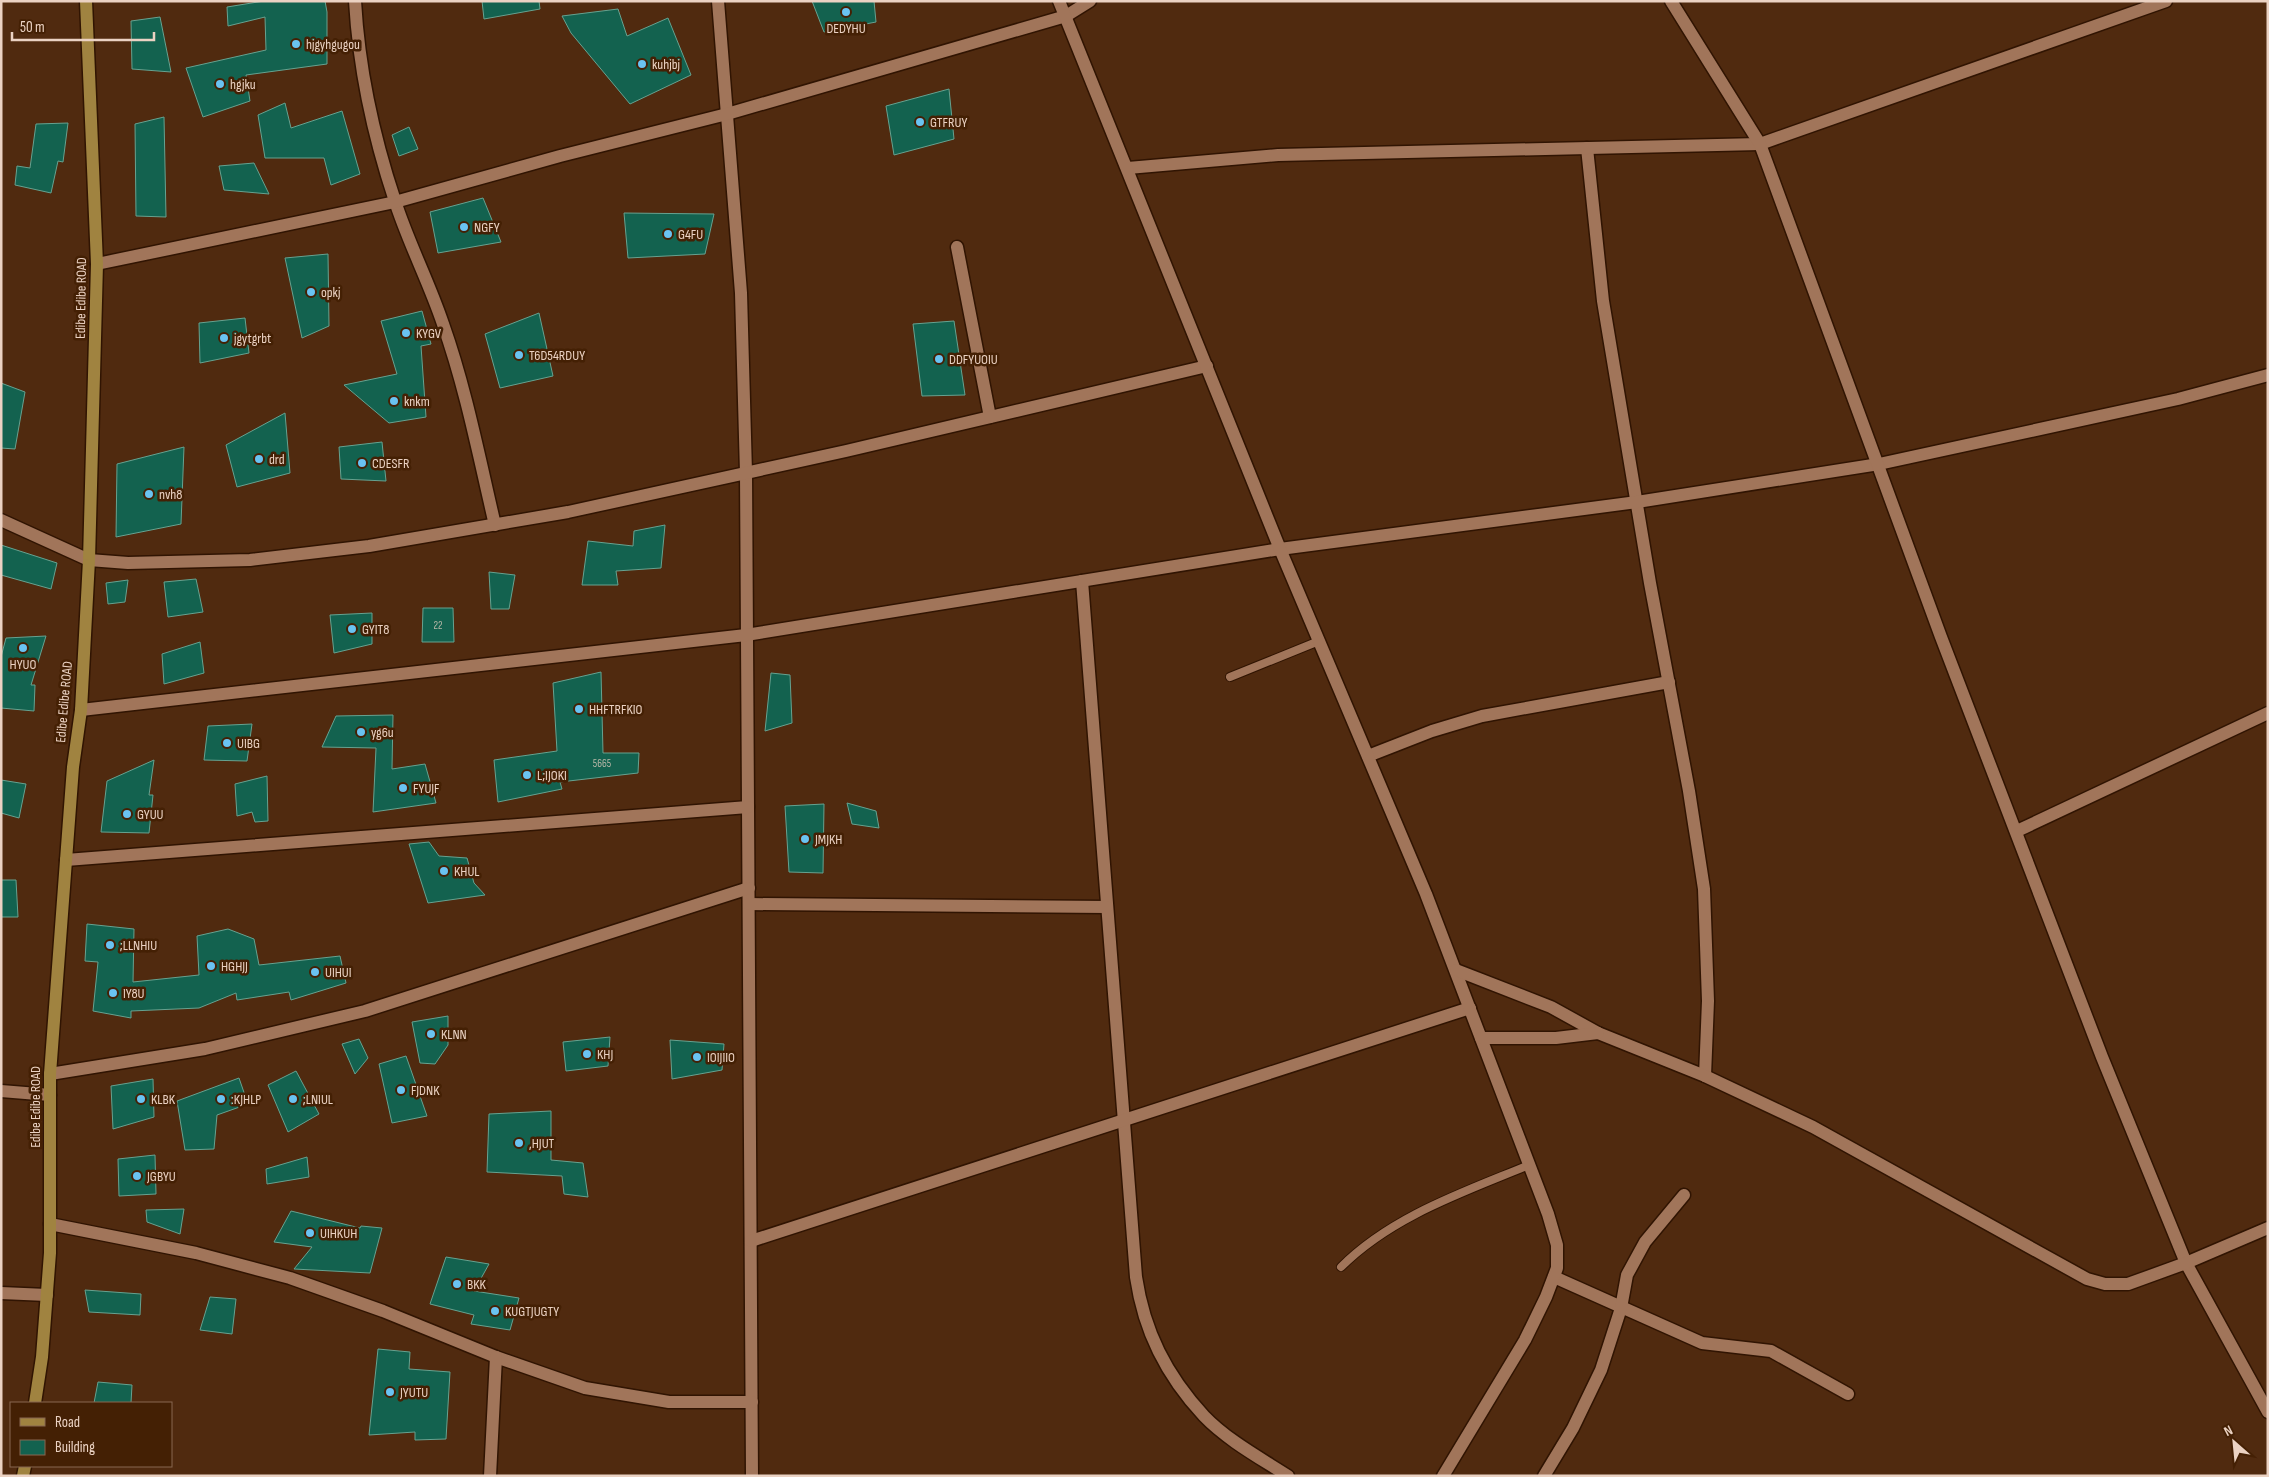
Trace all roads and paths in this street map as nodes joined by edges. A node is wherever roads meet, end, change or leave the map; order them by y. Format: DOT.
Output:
graph roads {
  1 [pos="86,1"];
  2 [pos="355,1"];
  3 [pos="718,1"];
  4 [pos="1060,1"];
  5 [pos="1090,1"];
  6 [pos="1671,1"];
  7 [pos="2166,1"];
  8 [pos="1066,16"];
  9 [pos="727,114"];
  10 [pos="1760,144"];
  11 [pos="1587,148"];
  12 [pos="1128,168"];
  13 [pos="395,202"];
  14 [pos="957,247"];
  15 [pos="97,264"];
  16 [pos="1207,366"];
  17 [pos="2268,375"];
  18 [pos="990,417"];
  19 [pos="1879,464"];
  20 [pos="746,473"];
  21 [pos="1637,502"];
  22 [pos="1,520"];
  23 [pos="495,525"];
  24 [pos="1280,550"];
  25 [pos="89,560"];
  26 [pos="1082,581"];
  27 [pos="746,635"];
  28 [pos="1319,641"];
  29 [pos="1230,677"];
  30 [pos="1669,682"];
  31 [pos="81,710"];
  32 [pos="2268,714"];
  33 [pos="1368,756"];
  34 [pos="748,807"];
  35 [pos="2016,831"];
  36 [pos="66,860"];
  37 [pos="749,888"];
  38 [pos="749,904"];
  39 [pos="1108,907"];
  40 [pos="1456,970"];
  41 [pos="1470,1008"];
  42 [pos="1598,1033"];
  43 [pos="1481,1038"];
  44 [pos="50,1074"];
  45 [pos="1705,1076"];
  46 [pos="1,1091"];
  47 [pos="50,1095"];
  48 [pos="1124,1120"];
  49 [pos="1529,1164"];
  50 [pos="1684,1194"];
  51 [pos="50,1224"];
  52 [pos="2268,1228"];
  53 [pos="751,1241"];
  54 [pos="2186,1263"];
  55 [pos="1341,1267"];
  56 [pos="1554,1277"];
  57 [pos="1,1293"];
  58 [pos="47,1294"];
  59 [pos="1621,1308"];
  60 [pos="496,1357"];
  61 [pos="1848,1394"];
  62 [pos="35,1402"];
  63 [pos="752,1402"];
  64 [pos="2268,1412"];
  65 [pos="755,1474"];
  66 [pos="490,1476"];
  67 [pos="1288,1476"];
  68 [pos="1443,1476"];
  69 [pos="1544,1476"];
  1 -- 15 [label="main road, Edibe Edibe ROAD"];
  2 -- 13 [label="street"];
  3 -- 9 [label="street"];
  4 -- 8 [label="street"];
  5 -- 8 [label="street"];
  6 -- 10 [label="street"];
  7 -- 10 [label="street"];
  8 -- 9 [label="street"];
  8 -- 12 [label="street"];
  9 -- 13 [label="street"];
  9 -- 20 [label="street"];
  10 -- 11 [label="street"];
  10 -- 19 [label="street"];
  11 -- 12 [label="street"];
  11 -- 21 [label="street"];
  12 -- 16 [label="street"];
  13 -- 15 [label="street"];
  13 -- 23 [label="street"];
  14 -- 18 [label="street"];
  15 -- 25 [label="main road, Edibe Edibe ROAD"];
  16 -- 18 [label="street"];
  16 -- 24 [label="street"];
  17 -- 19 [label="street"];
  18 -- 20 [label="street"];
  19 -- 21 [label="street"];
  19 -- 35 [label="street"];
  20 -- 23 [label="street"];
  20 -- 27 [label="street"];
  21 -- 24 [label="street"];
  21 -- 30 [label="street"];
  22 -- 25 [label="street"];
  23 -- 25 [label="street"];
  24 -- 26 [label="street"];
  24 -- 28 [label="street"];
  25 -- 31 [label="main road, Edibe Edibe ROAD"];
  26 -- 27 [label="street"];
  26 -- 39 [label="street"];
  27 -- 31 [label="street"];
  27 -- 34 [label="street"];
  28 -- 29 [label="lane"];
  28 -- 33 [label="street"];
  30 -- 33 [label="street"];
  30 -- 45 [label="street"];
  31 -- 36 [label="main road, Edibe Edibe ROAD"];
  32 -- 35 [label="street"];
  33 -- 40 [label="street"];
  34 -- 36 [label="street"];
  34 -- 37 [label="street"];
  35 -- 54 [label="street"];
  36 -- 44 [label="main road, Edibe Edibe ROAD"];
  37 -- 38 [label="street"];
  37 -- 44 [label="street"];
  38 -- 39 [label="street"];
  38 -- 53 [label="street"];
  39 -- 48 [label="street"];
  40 -- 41 [label="street"];
  40 -- 42 [label="street"];
  41 -- 43 [label="street"];
  41 -- 48 [label="street"];
  42 -- 43 [label="street"];
  42 -- 45 [label="street"];
  43 -- 49 [label="street"];
  44 -- 47 [label="main road, Edibe Edibe ROAD"];
  45 -- 54 [label="street"];
  46 -- 47 [label="street"];
  47 -- 51 [label="main road, Edibe Edibe ROAD"];
  48 -- 53 [label="street"];
  48 -- 67 [label="street"];
  49 -- 55 [label="lane"];
  49 -- 56 [label="street"];
  50 -- 59 [label="street"];
  51 -- 58 [label="main road, Edibe Edibe ROAD"];
  51 -- 60 [label="street"];
  52 -- 54 [label="street"];
  53 -- 63 [label="street"];
  54 -- 64 [label="street"];
  56 -- 59 [label="street"];
  56 -- 68 [label="street"];
  57 -- 58 [label="street"];
  58 -- 62 [label="main road, Edibe Edibe ROAD"];
  59 -- 61 [label="street"];
  59 -- 69 [label="street"];
  60 -- 63 [label="street"];
  60 -- 66 [label="street"];
  63 -- 65 [label="street"];
}
